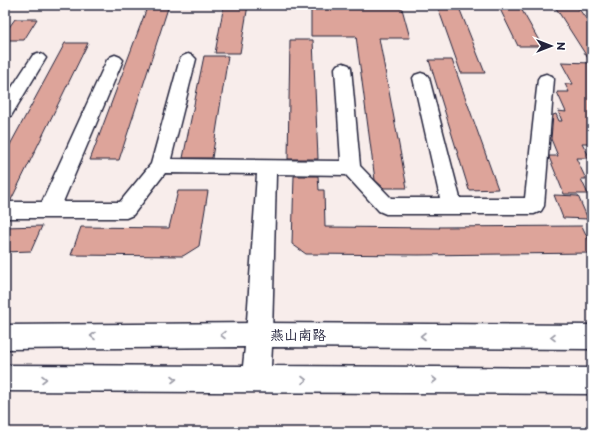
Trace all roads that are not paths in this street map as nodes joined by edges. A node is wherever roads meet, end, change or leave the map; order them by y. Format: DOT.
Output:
graph roads {
  1 [pos="38,58"];
  2 [pos="188,59"];
  3 [pos="115,60"];
  4 [pos="343,68"];
  5 [pos="421,78"];
  6 [pos="546,79"];
  7 [pos="5,112"];
  8 [pos="160,166"];
  9 [pos="267,167"];
  10 [pos="351,168"];
  11 [pos="452,206"];
  12 [pos="5,210"];
  13 [pos="49,210"];
  14 [pos="259,335"];
  15 [pos="5,337"];
  16 [pos="592,337"];
  17 [pos="5,378"];
  18 [pos="256,379"];
  19 [pos="592,381"];
  1 -- 7 [label="street"];
  2 -- 8 [label="street"];
  3 -- 13 [label="street"];
  4 -- 10 [label="street"];
  5 -- 11 [label="street"];
  6 -- 11 [label="street"];
  8 -- 9 [label="street"];
  8 -- 13 [label="street"];
  9 -- 10 [label="street"];
  9 -- 14 [label="street"];
  10 -- 11 [label="street"];
  12 -- 13 [label="street"];
  14 -- 15 [label="main road, 燕山南路, one-way"];
  16 -- 14 [label="main road, 燕山南路, one-way"];
  14 -- 18 [label="main road"];
  17 -- 18 [label="main road, one-way"];
  18 -- 19 [label="main road, one-way"];
}
